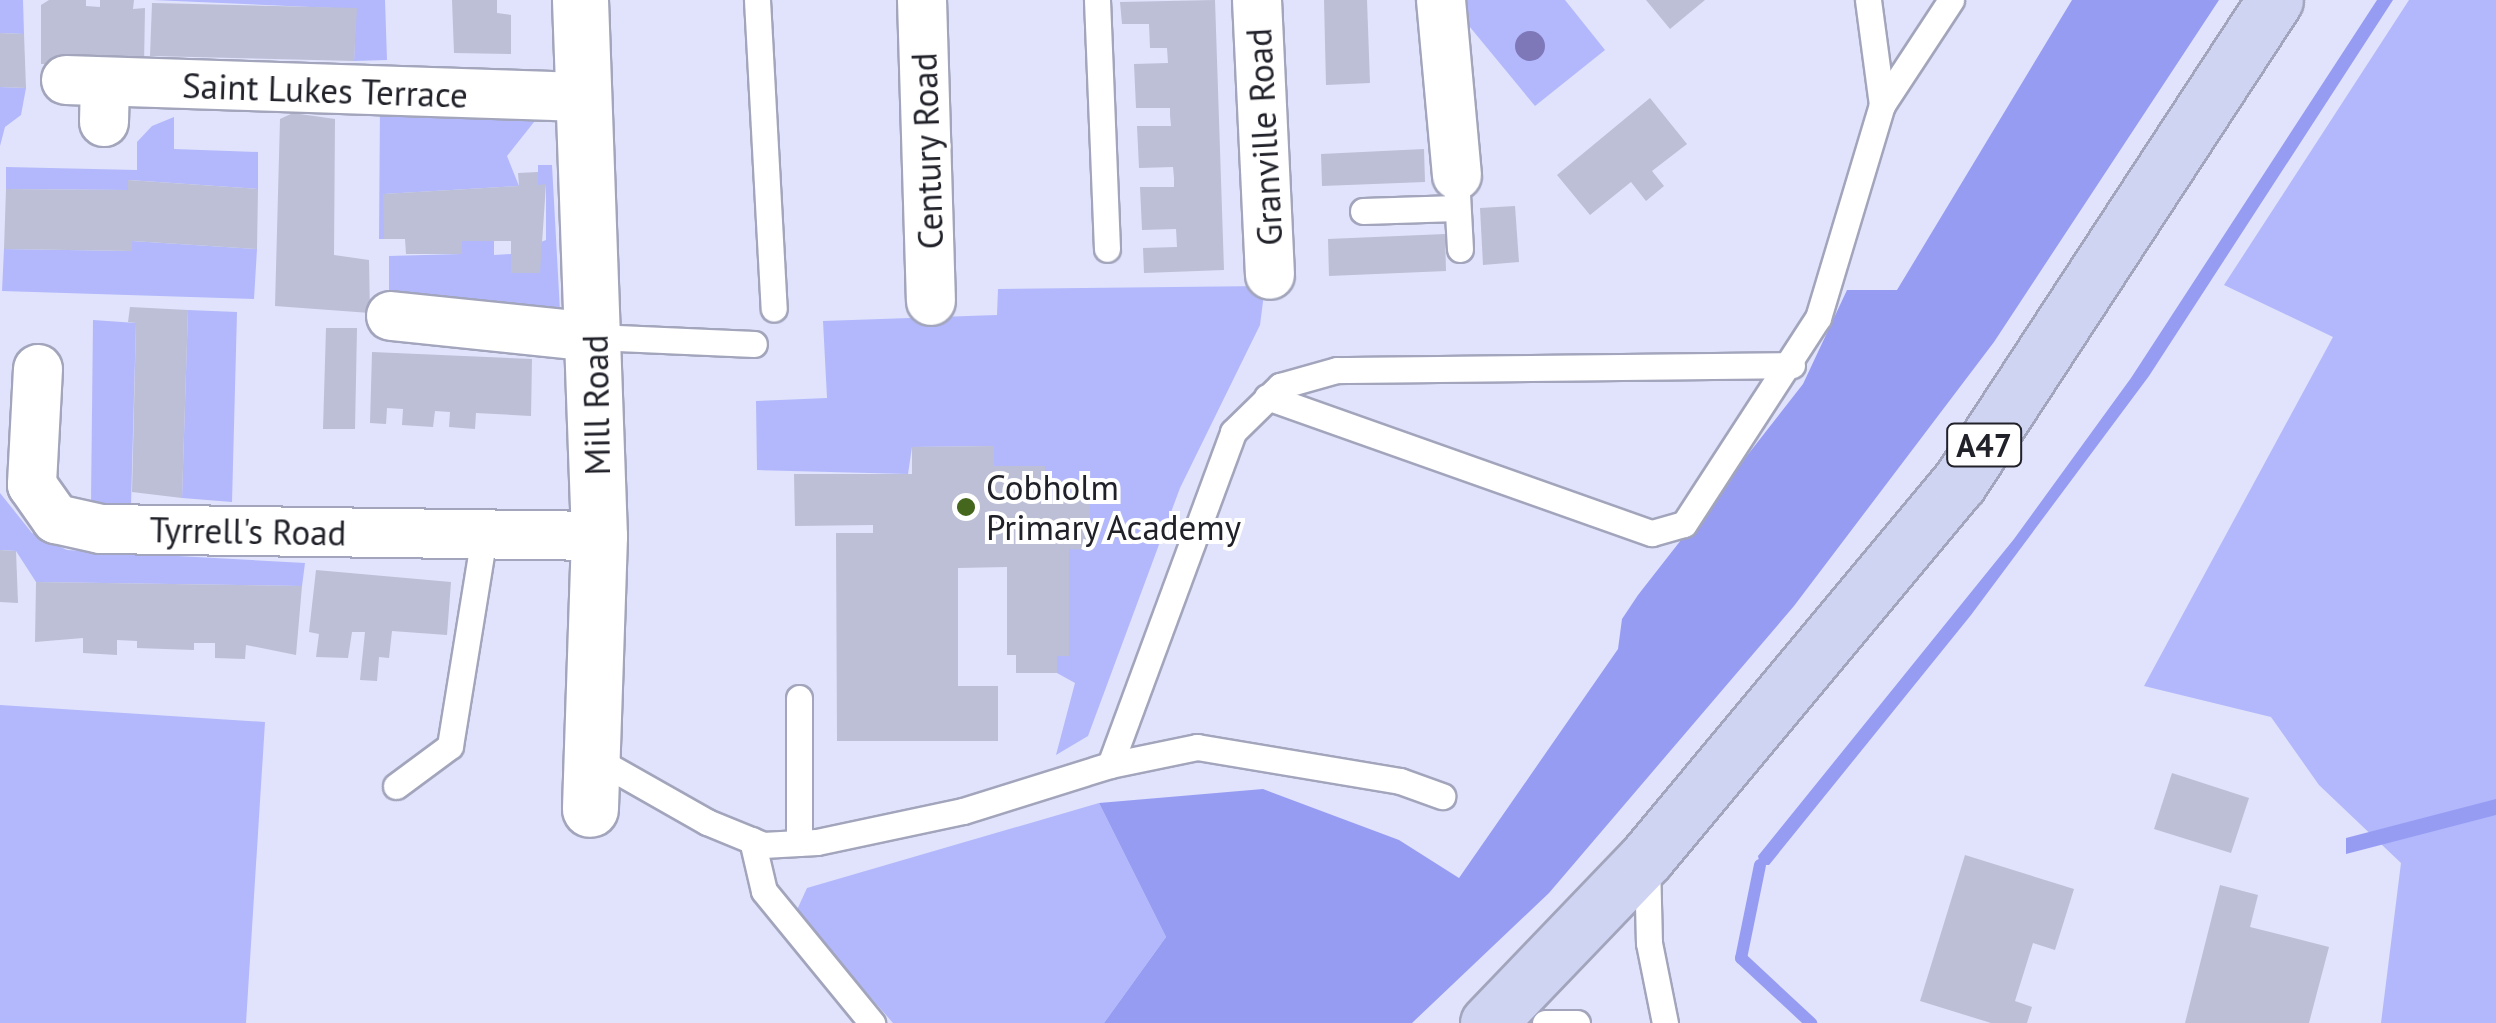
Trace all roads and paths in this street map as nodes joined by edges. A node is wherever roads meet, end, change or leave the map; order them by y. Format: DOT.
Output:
graph roads {
  1 [pos="580,0"];
  2 [pos="757,0"];
  3 [pos="922,0"];
  4 [pos="1097,0"];
  5 [pos="1257,0"];
  6 [pos="1441,0"];
  7 [pos="1868,0"];
  8 [pos="1952,0"];
  9 [pos="2275,0"];
  10 [pos="92,95"];
  11 [pos="584,97"];
  12 [pos="1882,105"];
  13 [pos="1457,191"];
  14 [pos="1363,212"];
  15 [pos="1108,249"];
  16 [pos="1460,249"];
  17 [pos="1270,275"];
  18 [pos="932,301"];
  19 [pos="774,308"];
  20 [pos="391,316"];
  21 [pos="595,337"];
  22 [pos="754,344"];
  23 [pos="1792,365"];
  24 [pos="38,368"];
  25 [pos="1268,397"];
  26 [pos="484,536"];
  27 [pos="598,536"];
  28 [pos="799,698"];
  29 [pos="1110,765"];
  30 [pos="593,784"];
  31 [pos="396,786"];
  32 [pos="1442,796"];
  33 [pos="752,840"];
  34 [pos="798,843"];
  35 [pos="1648,857"];
  36 [pos="872,1023"];
  37 [pos="1488,1023"];
  38 [pos="1545,1023"];
  39 [pos="1576,1023"];
  40 [pos="1665,1023"];
  1 -- 11 [label="street, Mill Road"];
  2 -- 19 [label="lane"];
  3 -- 18 [label="street, Century Road"];
  4 -- 15 [label="lane"];
  5 -- 17 [label="street, Granville Road"];
  6 -- 13 [label="street"];
  7 -- 12 [label="lane"];
  8 -- 12 [label="lane"];
  9 -- 35 [label="highway, A47"];
  10 -- 11 [label="street, Saint Lukes Terrace"];
  11 -- 21 [label="street, Mill Road"];
  12 -- 23 [label="lane"];
  13 -- 14 [label="lane"];
  13 -- 16 [label="lane"];
  20 -- 21 [label="street"];
  21 -- 22 [label="lane"];
  21 -- 27 [label="street, Mill Road"];
  23 -- 25 [label="lane"];
  23 -- 25 [label="lane"];
  24 -- 26 [label="street, Tyrrell's Road"];
  25 -- 29 [label="lane"];
  26 -- 27 [label="street, Tyrrell's Road"];
  26 -- 31 [label="lane"];
  27 -- 30 [label="street, Mill Road"];
  28 -- 34 [label="lane"];
  29 -- 32 [label="lane"];
  29 -- 34 [label="lane"];
  30 -- 33 [label="lane"];
  33 -- 34 [label="lane"];
  33 -- 36 [label="lane"];
  35 -- 37 [label="highway, A47"];
  35 -- 40 [label="lane"];
  38 -- 39 [label="lane"];
}
